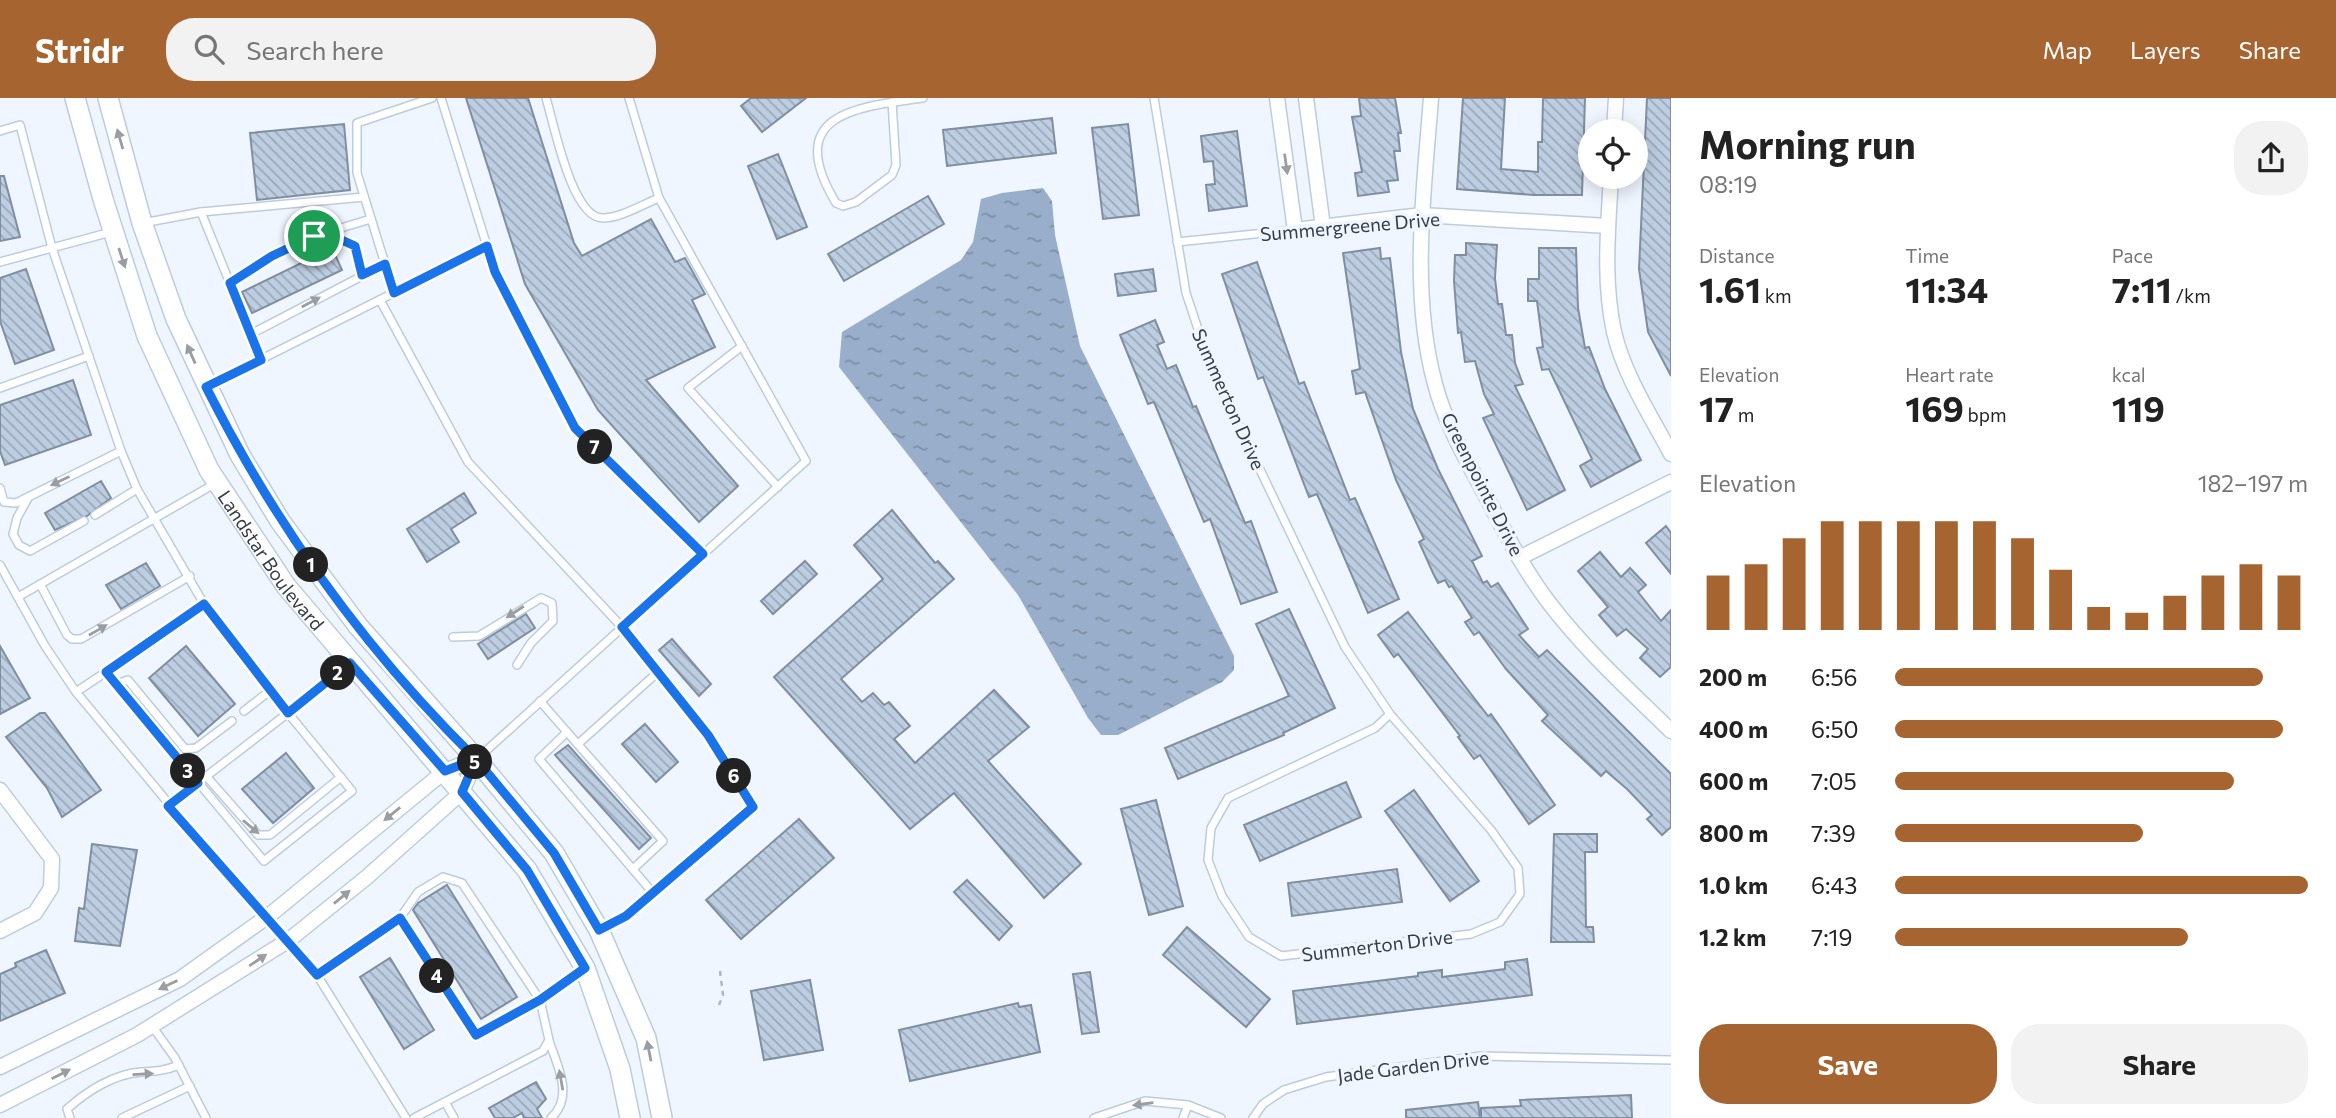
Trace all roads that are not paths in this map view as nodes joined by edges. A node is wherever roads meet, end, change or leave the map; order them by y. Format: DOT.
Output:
graph roads {
  1 [pos="75,98"];
  2 [pos="108,98"];
  3 [pos="432,98"];
  4 [pos="441,98"];
  5 [pos="546,98"];
  6 [pos="629,98"];
  7 [pos="923,98"];
  8 [pos="1154,98"];
  9 [pos="1277,98"];
  10 [pos="1306,98"];
  11 [pos="1431,98"];
  12 [pos="1616,98"];
  13 [pos="892,102"];
  14 [pos="1615,119"];
  15 [pos="0,131"];
  16 [pos="1610,189"];
  17 [pos="365,197"];
  18 [pos="659,198"];
  19 [pos="201,212"];
  20 [pos="1422,215"];
  21 [pos="371,219"];
  22 [pos="142,223"];
  23 [pos="1608,226"];
  24 [pos="1323,227"];
  25 [pos="1295,230"];
  26 [pos="113,231"];
  27 [pos="326,233"];
  28 [pos="1177,242"];
  29 [pos="487,246"];
  30 [pos="52,248"];
  31 [pos="0,262"];
  32 [pos="385,264"];
  33 [pos="362,275"];
  34 [pos="230,283"];
  35 [pos="394,293"];
  36 [pos="380,300"];
  37 [pos="251,334"];
  38 [pos="742,346"];
  39 [pos="89,356"];
  40 [pos="261,360"];
  41 [pos="206,387"];
  42 [pos="0,388"];
  43 [pos="121,451"];
  44 [pos="1671,454"];
  45 [pos="217,482"];
  46 [pos="1671,482"];
  47 [pos="778,487"];
  48 [pos="0,488"];
  49 [pos="137,489"];
  50 [pos="28,497"];
  51 [pos="95,514"];
  52 [pos="155,517"];
  53 [pos="84,521"];
  54 [pos="703,554"];
  55 [pos="1519,558"];
  56 [pos="0,565"];
  57 [pos="190,576"];
  58 [pos="40,584"];
  59 [pos="18,597"];
  60 [pos="204,604"];
  61 [pos="622,627"];
  62 [pos="453,637"];
  63 [pos="350,663"];
  64 [pos="517,665"];
  65 [pos="106,672"];
  66 [pos="658,672"];
  67 [pos="116,684"];
  68 [pos="271,690"];
  69 [pos="76,692"];
  70 [pos="540,702"];
  71 [pos="244,711"];
  72 [pos="288,713"];
  73 [pos="1390,714"];
  74 [pos="232,721"];
  75 [pos="1671,731"];
  76 [pos="567,732"];
  77 [pos="578,744"];
  78 [pos="476,759"];
  79 [pos="445,771"];
  80 [pos="206,776"];
  81 [pos="341,777"];
  82 [pos="198,783"];
  83 [pos="0,790"];
  84 [pos="462,792"];
  85 [pos="168,806"];
  86 [pos="633,869"];
  87 [pos="653,893"];
  88 [pos="264,918"];
  89 [pos="400,918"];
  90 [pos="599,930"];
  91 [pos="0,931"];
  92 [pos="289,940"];
  93 [pos="585,968"];
  94 [pos="317,975"];
  95 [pos="540,1000"];
  96 [pos="152,1026"];
  97 [pos="549,1040"];
  98 [pos="1671,1060"];
  99 [pos="178,1065"];
  100 [pos="0,1067"];
  101 [pos="190,1086"];
  102 [pos="445,1102"];
  103 [pos="0,1105"];
  104 [pos="1188,1105"];
  105 [pos="1097,1117"];
  106 [pos="70,1118"];
  107 [pos="122,1118"];
  108 [pos="206,1118"];
  109 [pos="406,1118"];
  110 [pos="414,1118"];
  111 [pos="454,1118"];
  112 [pos="551,1118"];
  113 [pos="630,1118"];
  114 [pos="662,1118"];
  115 [pos="1111,1118"];
  116 [pos="1183,1118"];
  117 [pos="1220,1118"];
  118 [pos="1253,1118"];
  1 -- 26 [label="main road, Landstar Boulevard"];
  22 -- 2 [label="main road, Landstar Boulevard, one-way"];
  3 -- 17 [label="lane"];
  4 -- 29 [label="lane"];
  5 -- 18 [label="lane"];
  6 -- 18 [label="lane"];
  7 -- 13 [label="lane"];
  8 -- 28 [label="lane, Summerton Drive"];
  9 -- 25 [label="street, one-way"];
  10 -- 24 [label="street"];
  11 -- 20 [label="street, Greenpointe Drive"];
  12 -- 14 [label="street"];
  13 -- 13 [label="lane"];
  15 -- 30 [label="lane"];
  16 -- 23 [label="street"];
  17 -- 19 [label="lane"];
  17 -- 21 [label="lane"];
  18 -- 38 [label="lane"];
  19 -- 22 [label="lane"];
  19 -- 34 [label="lane"];
  20 -- 23 [label="street, Summergreene Drive"];
  20 -- 24 [label="street, Summergreene Drive"];
  20 -- 55 [label="street, Greenpointe Drive"];
  21 -- 27 [label="lane"];
  21 -- 32 [label="lane"];
  41 -- 22 [label="main road, Landstar Boulevard, one-way"];
  23 -- 44 [label="street"];
  24 -- 25 [label="street, Summergreene Drive"];
  25 -- 28 [label="lane, Summergreene Drive"];
  26 -- 30 [label="lane"];
  26 -- 45 [label="main road, Landstar Boulevard, one-way"];
  27 -- 33 [label="lane"];
  27 -- 34 [label="lane"];
  28 -- 73 [label="lane, Summerton Drive"];
  29 -- 35 [label="lane"];
  29 -- 54 [label="lane"];
  30 -- 31 [label="lane"];
  30 -- 39 [label="lane"];
  32 -- 33 [label="lane"];
  32 -- 35 [label="lane"];
  37 -- 33 [label="lane, one-way"];
  34 -- 37 [label="lane"];
  35 -- 36 [label="lane"];
  36 -- 40 [label="lane"];
  36 -- 61 [label="lane"];
  37 -- 40 [label="lane"];
  38 -- 47 [label="lane"];
  38 -- 47 [label="lane"];
  39 -- 42 [label="lane"];
  39 -- 43 [label="lane"];
  40 -- 41 [label="lane"];
  41 -- 78 [label="main road, Landstar Boulevard"];
  43 -- 49 [label="lane"];
  43 -- 50 [label="lane, one-way"];
  45 -- 52 [label="lane"];
  45 -- 63 [label="main road, Landstar Boulevard"];
  46 -- 55 [label="street"];
  47 -- 54 [label="lane"];
  48 -- 50 [label="lane"];
  49 -- 51 [label="lane"];
  49 -- 52 [label="lane"];
  50 -- 53 [label="lane"];
  52 -- 57 [label="lane"];
  52 -- 58 [label="lane"];
  54 -- 61 [label="lane"];
  55 -- 75 [label="street, Greenpointe Drive"];
  56 -- 59 [label="lane"];
  58 -- 57 [label="lane, one-way"];
  57 -- 60 [label="lane"];
  58 -- 59 [label="lane"];
  59 -- 69 [label="lane"];
  60 -- 65 [label="lane"];
  60 -- 68 [label="lane"];
  61 -- 66 [label="lane"];
  61 -- 70 [label="lane"];
  64 -- 62 [label="lane, one-way"];
  63 -- 72 [label="lane"];
  63 -- 79 [label="main road, Landstar Boulevard"];
  65 -- 67 [label="lane"];
  65 -- 69 [label="lane"];
  66 -- 77 [label="lane"];
  66 -- 87 [label="lane"];
  67 -- 74 [label="lane"];
  67 -- 82 [label="lane"];
  68 -- 71 [label="lane"];
  68 -- 72 [label="lane"];
  69 -- 85 [label="lane"];
  70 -- 76 [label="lane"];
  70 -- 78 [label="lane"];
  72 -- 80 [label="lane"];
  72 -- 81 [label="lane"];
  73 -- 73 [label="lane, Summerton Drive"];
  76 -- 77 [label="lane"];
  76 -- 86 [label="lane"];
  77 -- 86 [label="lane"];
  78 -- 79 [label="street"];
  78 -- 84 [label="street"];
  78 -- 90 [label="main road, Landstar Boulevard"];
  79 -- 84 [label="main road, Landstar Boulevard"];
  79 -- 88 [label="street, one-way"];
  80 -- 81 [label="lane, one-way"];
  80 -- 82 [label="lane"];
  81 -- 82 [label="lane"];
  82 -- 85 [label="lane"];
  83 -- 91 [label="street"];
  92 -- 84 [label="street, one-way"];
  84 -- 93 [label="main road, Landstar Boulevard"];
  85 -- 88 [label="lane"];
  86 -- 87 [label="lane"];
  87 -- 90 [label="lane"];
  88 -- 92 [label="lane"];
  88 -- 100 [label="street, one-way"];
  89 -- 94 [label="lane"];
  89 -- 95 [label="lane"];
  89 -- 95 [label="lane"];
  114 -- 90 [label="main road, Landstar Boulevard, one-way"];
  92 -- 94 [label="lane"];
  96 -- 92 [label="street, one-way"];
  93 -- 95 [label="lane"];
  93 -- 113 [label="main road, Landstar Boulevard"];
  94 -- 109 [label="lane"];
  95 -- 97 [label="lane"];
  96 -- 99 [label="lane"];
  103 -- 96 [label="street, one-way"];
  97 -- 102 [label="lane"];
  112 -- 97 [label="lane, one-way"];
  98 -- 118 [label="lane, Jade Garden Drive"];
  99 -- 101 [label="lane"];
  106 -- 99 [label="lane, one-way"];
  101 -- 107 [label="lane"];
  101 -- 108 [label="lane"];
  102 -- 110 [label="lane"];
  102 -- 111 [label="lane"];
  104 -- 105 [label="lane, one-way"];
  104 -- 116 [label="lane"];
  104 -- 117 [label="lane"];
  105 -- 115 [label="lane"];
}
